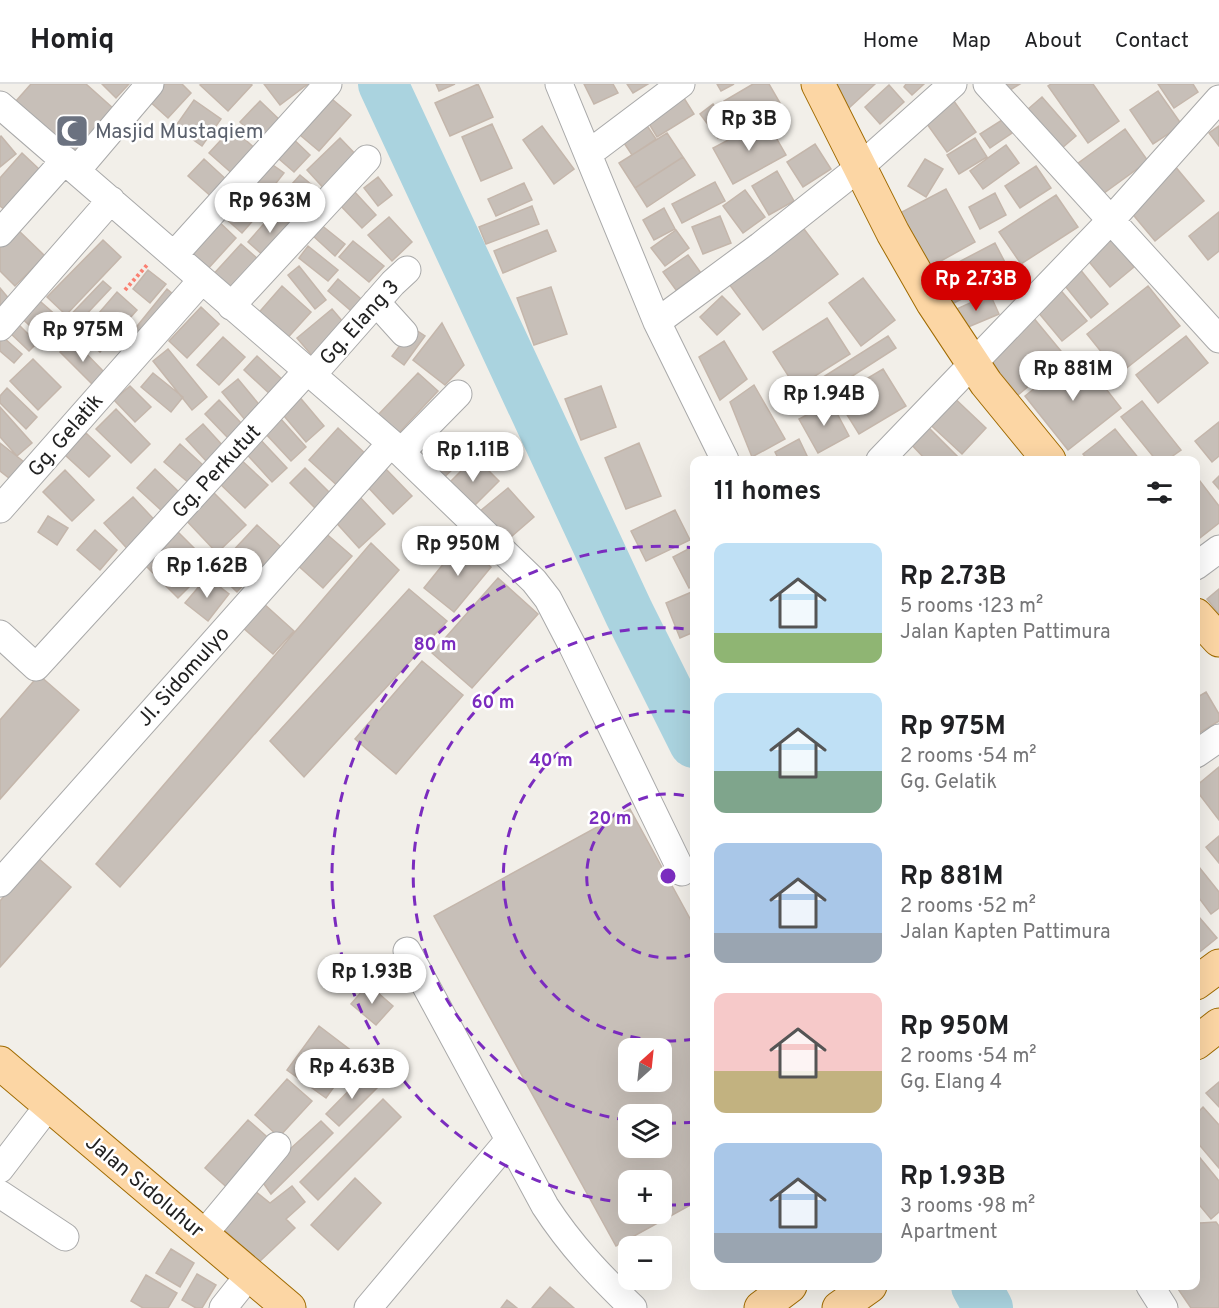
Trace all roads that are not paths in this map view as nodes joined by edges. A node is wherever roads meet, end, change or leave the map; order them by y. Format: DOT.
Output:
graph roads {
  1 [pos="150,84"];
  2 [pos="328,84"];
  3 [pos="559,84"];
  4 [pos="681,84"];
  5 [pos="818,84"];
  6 [pos="953,84"];
  7 [pos="987,84"];
  8 [pos="1219,99"];
  9 [pos="0,105"];
  10 [pos="588,154"];
  11 [pos="367,159"];
  12 [pos="71,165"];
  13 [pos="861,166"];
  14 [pos="111,200"];
  15 [pos="1111,220"];
  16 [pos="0,233"];
  17 [pos="174,255"];
  18 [pos="407,270"];
  19 [pos="202,280"];
  20 [pos="376,302"];
  21 [pos="231,306"];
  22 [pos="657,322"];
  23 [pos="0,327"];
  24 [pos="404,333"];
  25 [pos="1219,339"];
  26 [pos="974,362"];
  27 [pos="310,373"];
  28 [pos="458,394"];
  29 [pos="396,447"];
  30 [pos="723,456"];
  31 [pos="883,456"];
  32 [pos="1046,456"];
  33 [pos="0,509"];
  34 [pos="1219,549"];
  35 [pos="1200,563"];
  36 [pos="1200,619"];
  37 [pos="0,634"];
  38 [pos="1219,640"];
  39 [pos="1219,738"];
  40 [pos="1200,751"];
  41 [pos="682,872"];
  42 [pos="0,883"];
  43 [pos="407,951"];
  44 [pos="1219,966"];
  45 [pos="1200,980"];
  46 [pos="1219,1025"];
  47 [pos="1200,1040"];
  48 [pos="0,1064"];
  49 [pos="49,1105"];
  50 [pos="509,1140"];
  51 [pos="277,1146"];
  52 [pos="0,1169"];
  53 [pos="0,1194"];
  54 [pos="203,1235"];
  55 [pos="65,1237"];
  56 [pos="249,1274"];
  57 [pos="784,1290"];
  58 [pos="864,1290"];
  59 [pos="1153,1290"];
  60 [pos="223,1308"];
  61 [pos="289,1308"];
  62 [pos="368,1308"];
  63 [pos="633,1308"];
  64 [pos="761,1308"];
  65 [pos="839,1308"];
  66 [pos="1164,1308"];
  1 -- 12 [label="street"];
  2 -- 17 [label="street"];
  3 -- 10 [label="street"];
  4 -- 10 [label="street"];
  5 -- 13 [label="main road"];
  6 -- 13 [label="street"];
  7 -- 15 [label="street"];
  8 -- 15 [label="street"];
  9 -- 12 [label="street"];
  10 -- 22 [label="street"];
  11 -- 21 [label="street"];
  12 -- 14 [label="street"];
  12 -- 16 [label="street"];
  13 -- 22 [label="street"];
  13 -- 26 [label="main road"];
  14 -- 17 [label="street"];
  14 -- 23 [label="street"];
  15 -- 25 [label="street"];
  15 -- 26 [label="street"];
  17 -- 19 [label="street"];
  18 -- 20 [label="street, Gg. Elang 3"];
  19 -- 21 [label="street"];
  19 -- 33 [label="street, Gg. Gelatik"];
  20 -- 24 [label="street"];
  20 -- 27 [label="street, Gg. Elang 3"];
  21 -- 27 [label="street"];
  22 -- 30 [label="street"];
  26 -- 31 [label="street"];
  26 -- 32 [label="main road"];
  27 -- 29 [label="street"];
  27 -- 37 [label="street, Gg. Perkutut"];
  28 -- 29 [label="street, Jl. Sidomulyo"];
  29 -- 41 [label="street"];
  29 -- 42 [label="street, Jl. Sidomulyo"];
  34 -- 35 [label="street"];
  36 -- 38 [label="main road"];
  39 -- 40 [label="street"];
  43 -- 50 [label="street"];
  44 -- 45 [label="main road"];
  46 -- 47 [label="main road"];
  48 -- 49 [label="main road, Jalan Sidoluhur"];
  49 -- 52 [label="street"];
  49 -- 54 [label="main road, Jalan Sidoluhur"];
  50 -- 62 [label="street"];
  50 -- 63 [label="street"];
  51 -- 54 [label="street"];
  53 -- 55 [label="street"];
  54 -- 56 [label="main road, Jalan Sidoluhur"];
  56 -- 60 [label="street"];
  56 -- 61 [label="main road, Jalan Sidoluhur"];
  57 -- 64 [label="main road"];
  58 -- 65 [label="main road"];
  59 -- 66 [label="street"];
}
